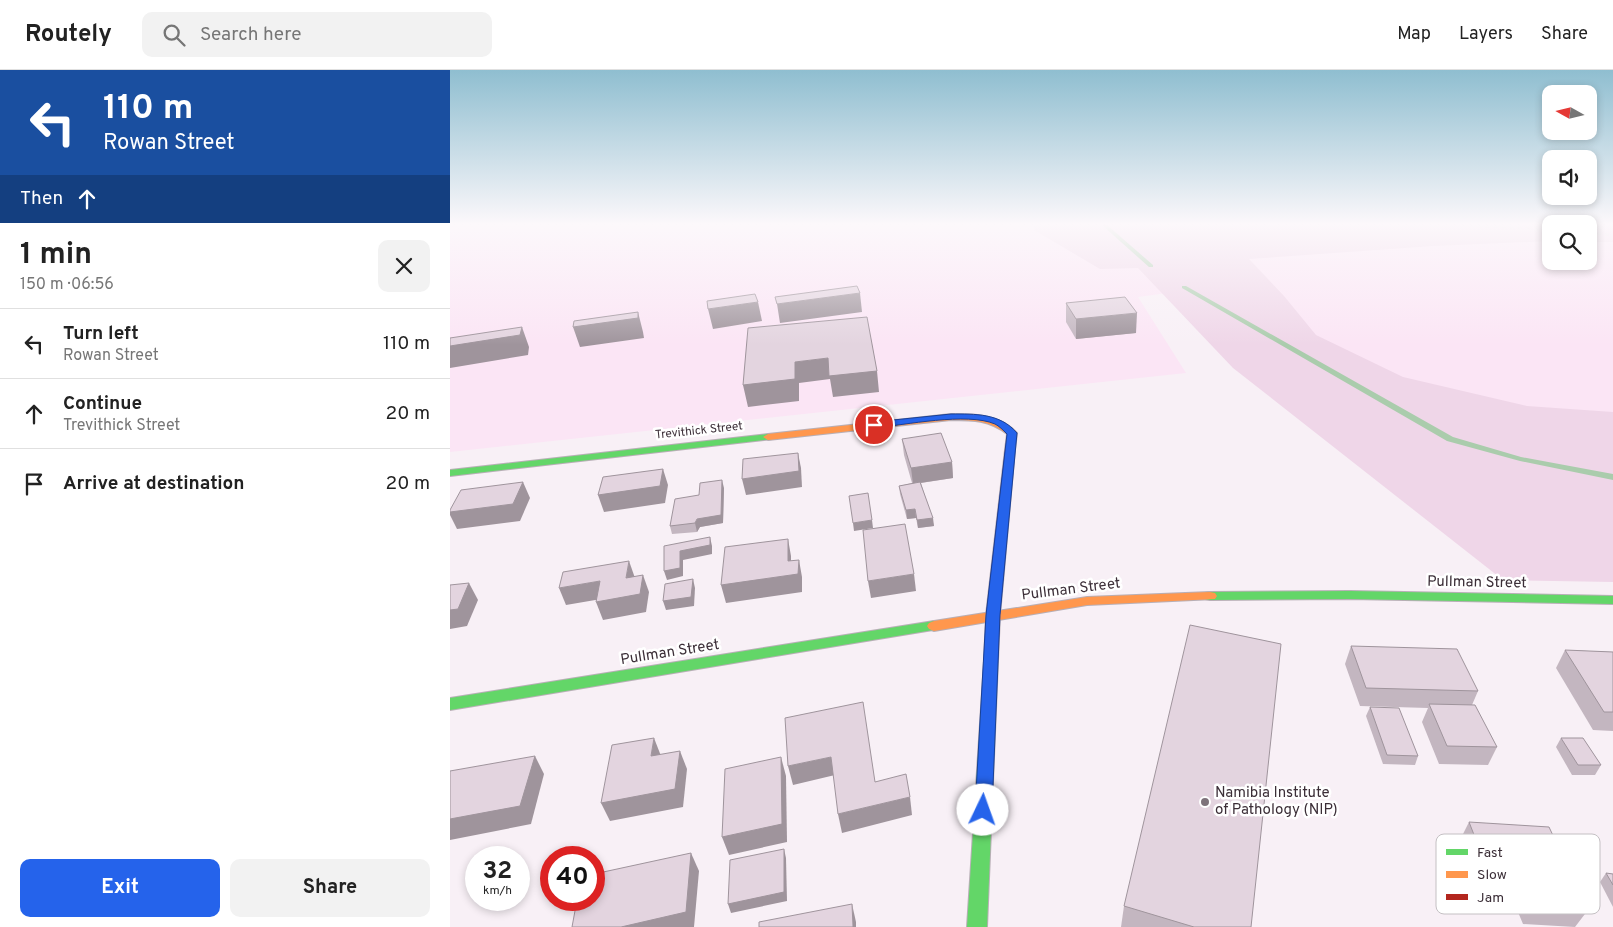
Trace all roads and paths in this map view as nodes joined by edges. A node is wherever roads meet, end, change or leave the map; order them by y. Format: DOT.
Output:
graph roads {
  1 [pos="450,474"];
  2 [pos="1613,600"];
  3 [pos="993,615"];
  4 [pos="450,704"];
  5 [pos="977,927"];
  1 -- 3 [label="street, Trevithick Street"];
  2 -- 3 [label="street, Pullman Street"];
  3 -- 4 [label="street, Pullman Street"];
  3 -- 5 [label="street"];
}
